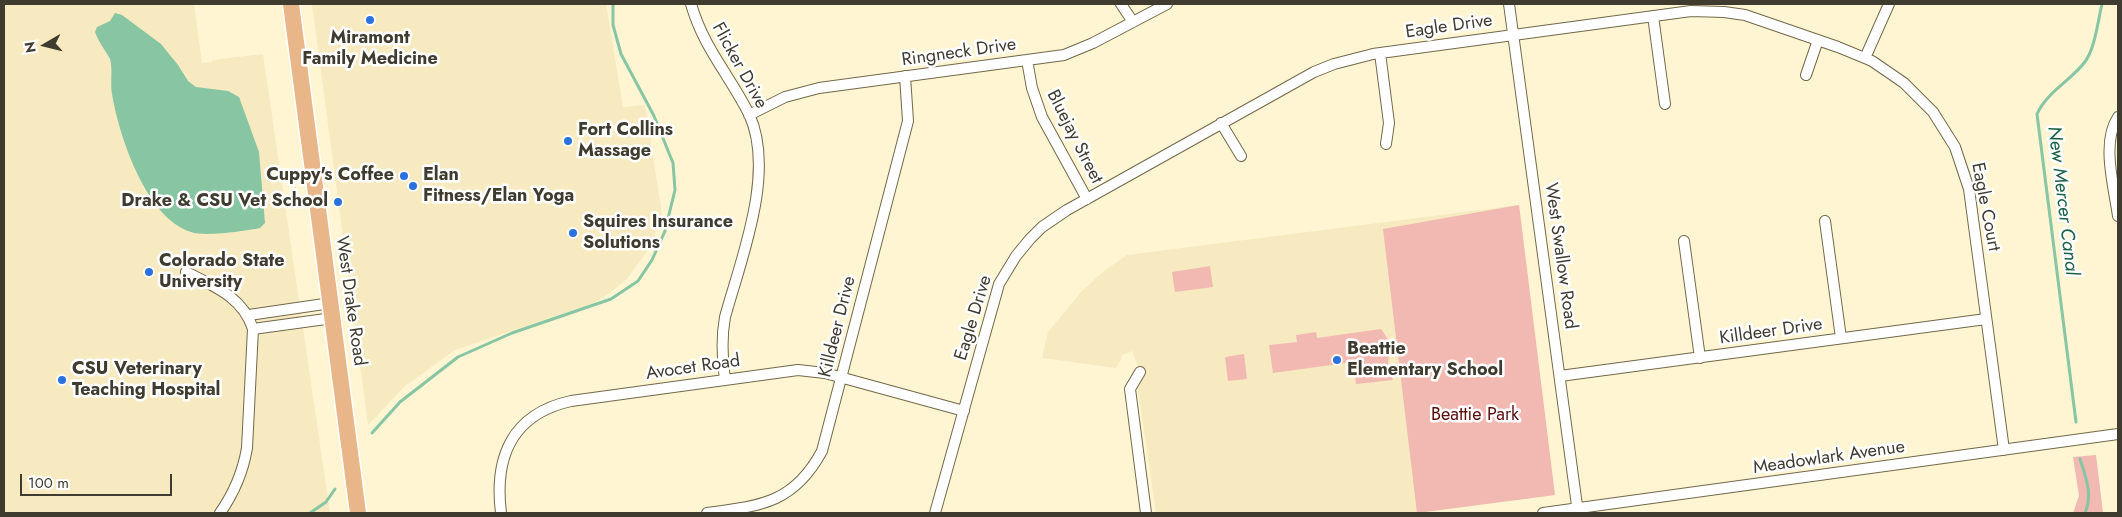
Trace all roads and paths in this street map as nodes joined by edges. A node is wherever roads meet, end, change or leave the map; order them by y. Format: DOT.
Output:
graph roads {
  1 [pos="291,4"];
  2 [pos="691,4"];
  3 [pos="1121,4"];
  4 [pos="1167,4"];
  5 [pos="1509,4"];
  6 [pos="1889,4"];
  7 [pos="1652,16"];
  8 [pos="1754,18"];
  9 [pos="1133,22"];
  10 [pos="1513,35"];
  11 [pos="1818,40"];
  12 [pos="1380,53"];
  13 [pos="1865,58"];
  14 [pos="1027,60"];
  15 [pos="1806,75"];
  16 [pos="905,76"];
  17 [pos="1665,104"];
  18 [pos="749,115"];
  19 [pos="2118,117"];
  20 [pos="1221,123"];
  21 [pos="1386,144"];
  22 [pos="1241,156"];
  23 [pos="2115,166"];
  24 [pos="1087,199"];
  25 [pos="2118,216"];
  26 [pos="1825,221"];
  27 [pos="1684,241"];
  28 [pos="186,272"];
  29 [pos="332,310"];
  30 [pos="249,315"];
  31 [pos="1986,319"];
  32 [pos="253,329"];
  33 [pos="1841,338"];
  34 [pos="1700,358"];
  35 [pos="1140,372"];
  36 [pos="1560,376"];
  37 [pos="842,378"];
  38 [pos="725,380"];
  39 [pos="964,411"];
  40 [pos="2118,434"];
  41 [pos="2004,450"];
  42 [pos="1578,511"];
  43 [pos="220,513"];
  44 [pos="358,513"];
  45 [pos="501,513"];
  46 [pos="707,513"];
  47 [pos="935,513"];
  48 [pos="1146,513"];
  49 [pos="1544,513"];
  1 -- 29 [label="main road, West Drake Road"];
  2 -- 18 [label="street, Flicker Drive"];
  3 -- 9 [label="street"];
  4 -- 9 [label="street, Ringneck Drive"];
  5 -- 10 [label="street, West Swallow Road"];
  6 -- 13 [label="street"];
  7 -- 8 [label="street, Eagle Drive"];
  7 -- 10 [label="street, Eagle Drive"];
  7 -- 17 [label="street"];
  8 -- 11 [label="street, Eagle Court"];
  9 -- 14 [label="street, Ringneck Drive"];
  10 -- 12 [label="street, Eagle Drive"];
  10 -- 36 [label="street, West Swallow Road"];
  11 -- 13 [label="street, Eagle Court"];
  11 -- 15 [label="street"];
  12 -- 20 [label="street, Eagle Drive"];
  12 -- 21 [label="street"];
  13 -- 31 [label="street, Eagle Court"];
  14 -- 16 [label="street, Ringneck Drive"];
  14 -- 24 [label="street, Bluejay Street"];
  16 -- 18 [label="street, Ringneck Drive"];
  16 -- 37 [label="street, Killdeer Drive"];
  18 -- 38 [label="street, Flicker Drive"];
  19 -- 23 [label="street"];
  20 -- 22 [label="street"];
  20 -- 24 [label="street, Eagle Drive"];
  23 -- 25 [label="street"];
  24 -- 39 [label="street, Eagle Drive"];
  26 -- 33 [label="street"];
  27 -- 34 [label="street"];
  28 -- 30 [label="street"];
  29 -- 30 [label="street"];
  29 -- 32 [label="street"];
  29 -- 44 [label="main road, West Drake Road"];
  30 -- 32 [label="street"];
  31 -- 33 [label="street, Killdeer Drive"];
  31 -- 41 [label="street, Eagle Court"];
  32 -- 43 [label="street"];
  33 -- 34 [label="street, Killdeer Drive"];
  34 -- 36 [label="street, Killdeer Drive"];
  35 -- 48 [label="street"];
  36 -- 42 [label="street, West Swallow Road"];
  37 -- 38 [label="street, Avocet Road"];
  37 -- 39 [label="street, Avocet Road"];
  37 -- 46 [label="street, Killdeer Drive"];
  38 -- 45 [label="street, Avocet Road"];
  39 -- 47 [label="street, Eagle Drive"];
  40 -- 41 [label="street, Meadowlark Avenue"];
  41 -- 42 [label="street, Meadowlark Avenue"];
  42 -- 49 [label="street, Meadowlark Avenue"];
}
